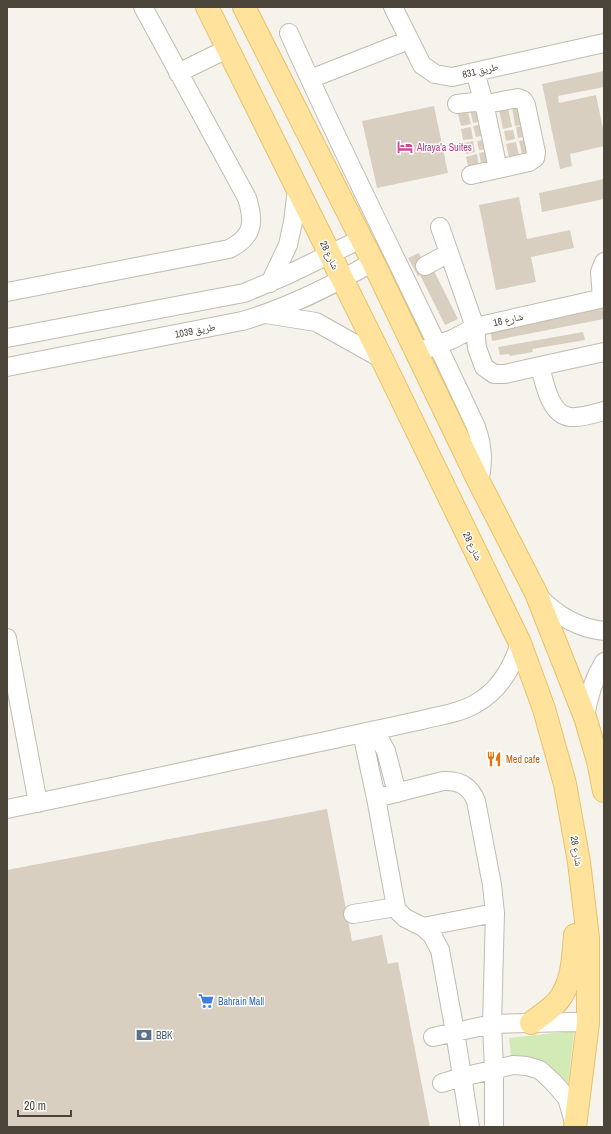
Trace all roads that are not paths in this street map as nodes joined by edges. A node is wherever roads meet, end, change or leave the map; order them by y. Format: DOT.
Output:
graph roads {
  1 [pos="144,7"];
  2 [pos="206,7"];
  3 [pos="244,7"];
  4 [pos="392,7"];
  5 [pos="289,33"];
  6 [pos="409,40"];
  7 [pos="604,43"];
  8 [pos="228,49"];
  9 [pos="475,72"];
  10 [pos="178,73"];
  11 [pos="310,80"];
  12 [pos="484,103"];
  13 [pos="457,104"];
  14 [pos="498,169"];
  15 [pos="471,175"];
  16 [pos="297,189"];
  17 [pos="440,227"];
  18 [pos="361,239"];
  19 [pos="449,253"];
  20 [pos="329,254"];
  21 [pos="373,262"];
  22 [pos="604,262"];
  23 [pos="415,271"];
  24 [pos="342,280"];
  25 [pos="270,283"];
  26 [pos="7,292"];
  27 [pos="603,298"];
  28 [pos="266,314"];
  29 [pos="475,326"];
  30 [pos="7,338"];
  31 [pos="438,345"];
  32 [pos="604,352"];
  33 [pos="416,353"];
  34 [pos="382,359"];
  35 [pos="540,366"];
  36 [pos="7,367"];
  37 [pos="604,411"];
  38 [pos="479,482"];
  39 [pos="536,594"];
  40 [pos="604,631"];
  41 [pos="7,638"];
  42 [pos="520,643"];
  43 [pos="604,662"];
  44 [pos="585,717"];
  45 [pos="368,732"];
  46 [pos="601,763"];
  47 [pos="604,790"];
  48 [pos="397,793"];
  49 [pos="376,798"];
  50 [pos="38,803"];
  51 [pos="7,809"];
  52 [pos="579,862"];
  53 [pos="396,907"];
  54 [pos="495,913"];
  55 [pos="353,914"];
  56 [pos="423,927"];
  57 [pos="531,1023"];
  58 [pos="492,1024"];
  59 [pos="596,1026"];
  60 [pos="455,1032"];
  61 [pos="433,1037"];
  62 [pos="494,1069"];
  63 [pos="462,1077"];
  64 [pos="442,1083"];
  65 [pos="470,1127"];
  66 [pos="494,1127"];
  67 [pos="575,1127"];
  1 -- 10 [label="street"];
  2 -- 8 [label="main road, شارع 28"];
  3 -- 18 [label="main road"];
  4 -- 6 [label="street, طريق 831"];
  5 -- 11 [label="street"];
  6 -- 9 [label="street, طريق 831"];
  6 -- 11 [label="street"];
  7 -- 9 [label="street, طريق 831"];
  8 -- 10 [label="street"];
  8 -- 16 [label="main road, شارع 28"];
  9 -- 12 [label="street"];
  10 -- 26 [label="street"];
  11 -- 23 [label="street"];
  12 -- 13 [label="street"];
  12 -- 14 [label="street"];
  12 -- 14 [label="street"];
  14 -- 15 [label="street"];
  16 -- 20 [label="main road, شارع 28"];
  16 -- 25 [label="street"];
  17 -- 19 [label="street"];
  18 -- 20 [label="street"];
  18 -- 21 [label="main road"];
  19 -- 23 [label="street"];
  19 -- 29 [label="street"];
  20 -- 24 [label="main road, شارع 28"];
  20 -- 25 [label="street"];
  21 -- 24 [label="street, طريق 1039"];
  21 -- 33 [label="main road"];
  22 -- 27 [label="street"];
  23 -- 31 [label="street"];
  24 -- 28 [label="street, طريق 1039"];
  24 -- 34 [label="main road, شارع 28"];
  25 -- 30 [label="street"];
  27 -- 29 [label="street, شارع 16"];
  28 -- 34 [label="street"];
  28 -- 36 [label="street, طريق 1039"];
  29 -- 31 [label="street, شارع 16"];
  29 -- 35 [label="street"];
  31 -- 33 [label="street, شارع 16"];
  31 -- 38 [label="street"];
  32 -- 35 [label="street"];
  33 -- 38 [label="main road"];
  34 -- 42 [label="main road, شارع 28"];
  35 -- 37 [label="street"];
  38 -- 39 [label="main road"];
  39 -- 40 [label="street"];
  39 -- 44 [label="main road"];
  41 -- 50 [label="street"];
  42 -- 45 [label="street"];
  42 -- 52 [label="main road, شارع 28"];
  43 -- 44 [label="street"];
  44 -- 46 [label="main road"];
  45 -- 48 [label="street"];
  45 -- 49 [label="street"];
  45 -- 50 [label="street"];
  46 -- 47 [label="main road"];
  48 -- 49 [label="street"];
  48 -- 54 [label="street"];
  49 -- 53 [label="street"];
  50 -- 51 [label="street"];
  52 -- 57 [label="main road"];
  52 -- 59 [label="main road, شارع 28"];
  53 -- 55 [label="street"];
  53 -- 56 [label="street"];
  54 -- 56 [label="street"];
  54 -- 58 [label="street"];
  56 -- 60 [label="street"];
  57 -- 58 [label="street"];
  57 -- 59 [label="street"];
  58 -- 60 [label="street"];
  58 -- 62 [label="street"];
  59 -- 67 [label="main road, شارع 28"];
  60 -- 61 [label="street"];
  60 -- 63 [label="street"];
  62 -- 63 [label="street"];
  62 -- 66 [label="street"];
  62 -- 67 [label="street"];
  63 -- 64 [label="street"];
  63 -- 65 [label="street"];
}
